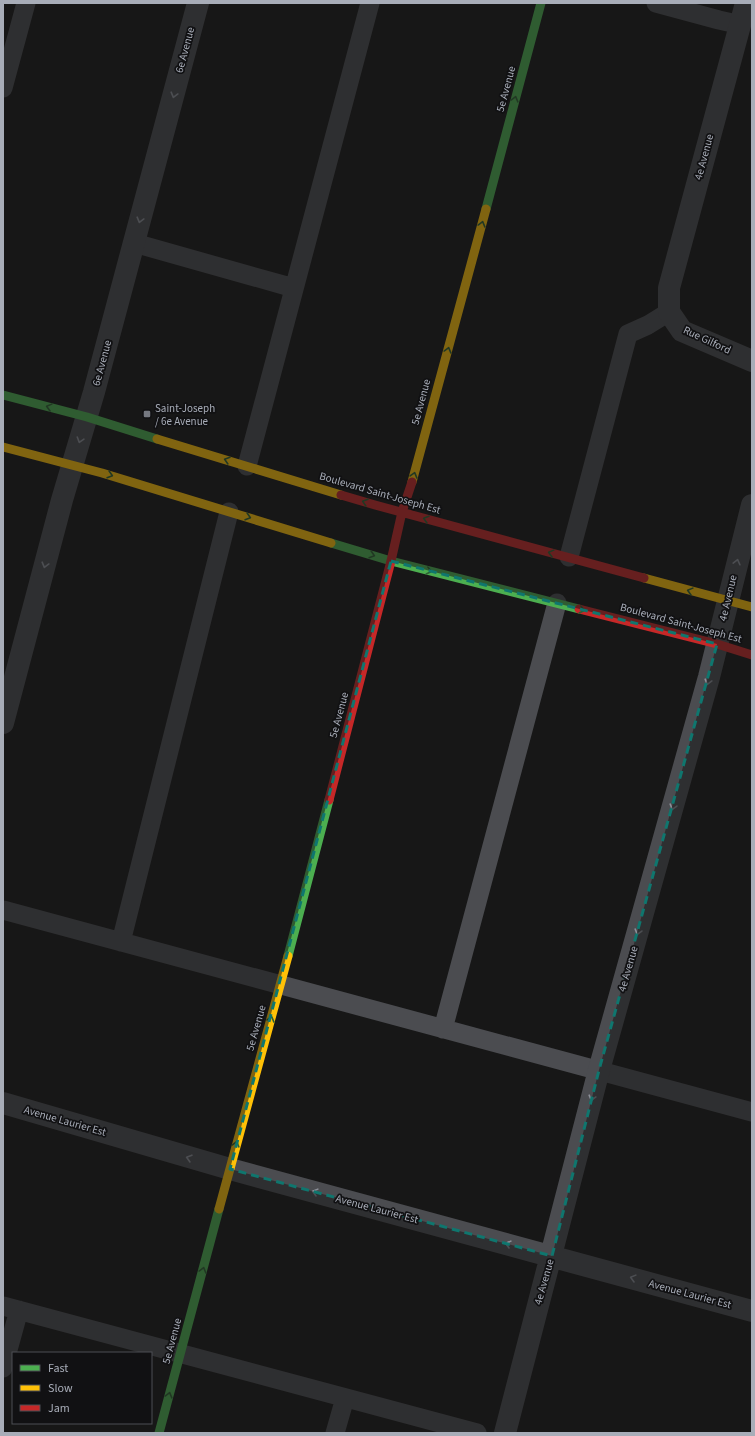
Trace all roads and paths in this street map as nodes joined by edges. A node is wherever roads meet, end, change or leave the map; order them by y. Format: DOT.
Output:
graph roads {
  1 [pos="26,3"];
  2 [pos="198,3"];
  3 [pos="370,3"];
  4 [pos="541,3"];
  5 [pos="656,3"];
  6 [pos="746,3"];
  7 [pos="740,25"];
  8 [pos="3,88"];
  9 [pos="134,243"];
  10 [pos="294,288"];
  11 [pos="669,312"];
  12 [pos="752,361"];
  13 [pos="3,395"];
  14 [pos="87,418"];
  15 [pos="3,447"];
  16 [pos="72,464"];
  17 [pos="247,466"];
  18 [pos="752,505"];
  19 [pos="229,512"];
  20 [pos="402,512"];
  21 [pos="569,557"];
  22 [pos="391,561"];
  23 [pos="728,600"];
  24 [pos="557,603"];
  25 [pos="752,607"];
  26 [pos="717,644"];
  27 [pos="752,654"];
  28 [pos="3,723"];
  29 [pos="3,910"];
  30 [pos="121,942"];
  31 [pos="281,985"];
  32 [pos="443,1029"];
  33 [pos="599,1070"];
  34 [pos="3,1103"];
  35 [pos="752,1112"];
  36 [pos="230,1169"];
  37 [pos="552,1256"];
  38 [pos="11,1308"];
  39 [pos="752,1311"];
  40 [pos="181,1353"];
  41 [pos="3,1368"];
  42 [pos="345,1398"];
  43 [pos="159,1433"];
  44 [pos="335,1433"];
  45 [pos="477,1433"];
  46 [pos="505,1433"];
  1 -- 8 [label="lane"];
  2 -- 9 [label="street, 6e Avenue, one-way"];
  3 -- 10 [label="lane"];
  20 -- 4 [label="main road, 5e Avenue, one-way"];
  5 -- 7 [label="lane"];
  6 -- 7 [label="street, 4e Avenue"];
  7 -- 11 [label="street, 4e Avenue"];
  9 -- 10 [label="lane"];
  9 -- 14 [label="street, 6e Avenue"];
  10 -- 17 [label="lane"];
  11 -- 12 [label="street, Rue Gilford"];
  11 -- 21 [label="lane"];
  14 -- 13 [label="main road, Boulevard Saint-Joseph Est, one-way"];
  14 -- 16 [label="street, 6e Avenue, one-way"];
  17 -- 14 [label="main road, Boulevard Saint-Joseph Est, one-way"];
  15 -- 16 [label="main road, Boulevard Saint-Joseph Est"];
  16 -- 19 [label="main road, Boulevard Saint-Joseph Est, one-way"];
  16 -- 28 [label="street, 6e Avenue, one-way"];
  20 -- 17 [label="main road, Boulevard Saint-Joseph Est, one-way"];
  23 -- 18 [label="street, 4e Avenue, one-way"];
  19 -- 22 [label="main road, Boulevard Saint-Joseph Est, one-way"];
  19 -- 30 [label="lane"];
  21 -- 20 [label="main road, Boulevard Saint-Joseph Est, one-way"];
  20 -- 22 [label="main road, 5e Avenue"];
  23 -- 21 [label="main road, Boulevard Saint-Joseph Est, one-way"];
  22 -- 24 [label="main road, Boulevard Saint-Joseph Est, one-way"];
  22 -- 31 [label="main road, 5e Avenue"];
  23 -- 25 [label="main road, Boulevard Saint-Joseph Est"];
  23 -- 26 [label="street, 4e Avenue"];
  24 -- 26 [label="main road, Boulevard Saint-Joseph Est, one-way"];
  24 -- 32 [label="lane"];
  26 -- 27 [label="main road, Boulevard Saint-Joseph Est"];
  26 -- 33 [label="street, 4e Avenue, one-way"];
  29 -- 30 [label="lane"];
  30 -- 31 [label="lane"];
  31 -- 32 [label="lane"];
  36 -- 31 [label="main road, 5e Avenue, one-way"];
  32 -- 33 [label="lane"];
  33 -- 35 [label="lane"];
  33 -- 37 [label="street, 4e Avenue, one-way"];
  36 -- 34 [label="street, Avenue Laurier Est, one-way"];
  37 -- 36 [label="street, Avenue Laurier Est, one-way"];
  40 -- 36 [label="main road, 5e Avenue, one-way"];
  39 -- 37 [label="street, Avenue Laurier Est, one-way"];
  37 -- 46 [label="street, 4e Avenue"];
  38 -- 40 [label="lane"];
  38 -- 41 [label="lane"];
  40 -- 42 [label="lane"];
  43 -- 40 [label="main road, 5e Avenue, one-way"];
  42 -- 44 [label="lane"];
  42 -- 45 [label="lane"];
}
